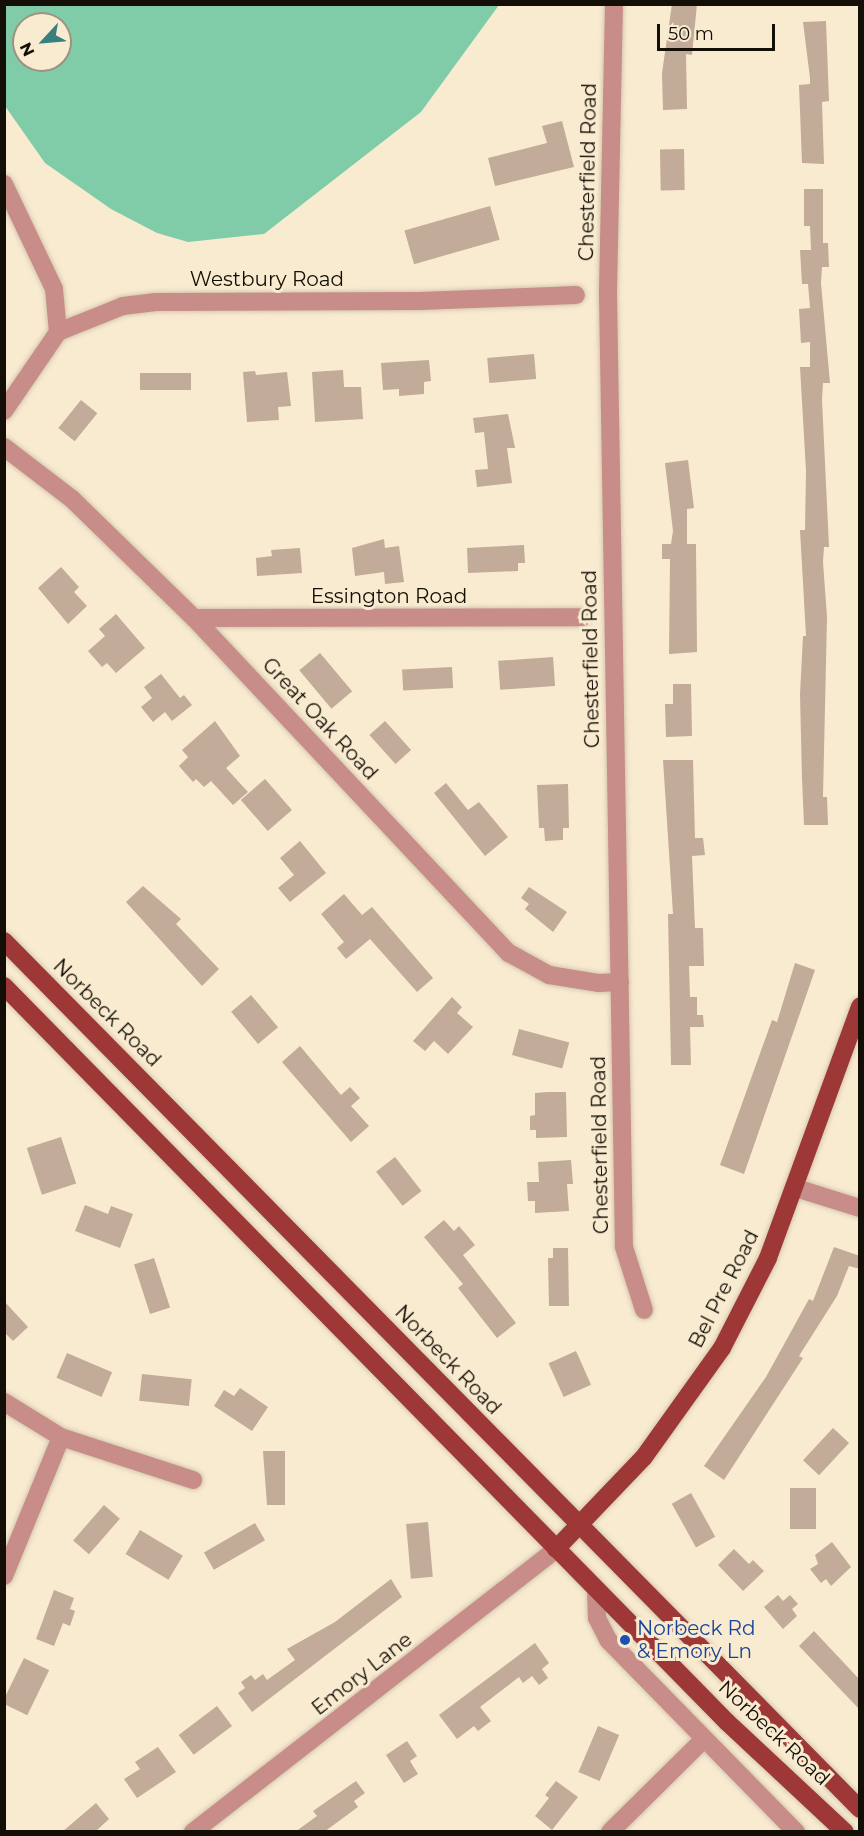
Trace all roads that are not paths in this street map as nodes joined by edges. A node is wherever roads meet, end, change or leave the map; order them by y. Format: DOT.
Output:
graph roads {
  1 [pos="614,4"];
  2 [pos="4,184"];
  3 [pos="576,296"];
  4 [pos="58,332"];
  5 [pos="4,411"];
  6 [pos="4,447"];
  7 [pos="583,617"];
  8 [pos="194,618"];
  9 [pos="4,941"];
  10 [pos="620,982"];
  11 [pos="4,986"];
  12 [pos="860,1006"];
  13 [pos="796,1188"];
  14 [pos="860,1208"];
  15 [pos="644,1310"];
  16 [pos="4,1402"];
  17 [pos="61,1437"];
  18 [pos="193,1480"];
  19 [pos="578,1526"];
  20 [pos="556,1549"];
  21 [pos="4,1576"];
  22 [pos="596,1590"];
  23 [pos="702,1740"];
  24 [pos="860,1809"];
  25 [pos="194,1832"];
  26 [pos="610,1832"];
  27 [pos="796,1832"];
  28 [pos="845,1832"];
  1 -- 10 [label="street, Chesterfield Road"];
  2 -- 4 [label="street"];
  3 -- 4 [label="street, Westbury Road"];
  4 -- 5 [label="street"];
  6 -- 8 [label="street, Great Oak Road"];
  7 -- 8 [label="street, Essington Road"];
  8 -- 10 [label="street, Great Oak Road"];
  9 -- 19 [label="main road, Norbeck Road"];
  10 -- 15 [label="street, Chesterfield Road"];
  11 -- 20 [label="main road, Norbeck Road"];
  12 -- 13 [label="main road, Bel Pre Road"];
  13 -- 14 [label="street"];
  13 -- 19 [label="main road, Bel Pre Road"];
  16 -- 17 [label="street"];
  17 -- 18 [label="street"];
  17 -- 21 [label="street"];
  19 -- 20 [label="main road, Bel Pre Road"];
  19 -- 24 [label="main road, Norbeck Road"];
  20 -- 22 [label="main road, Norbeck Road"];
  20 -- 25 [label="street, Emory Lane"];
  22 -- 23 [label="street"];
  22 -- 28 [label="main road, Norbeck Road"];
  23 -- 26 [label="street"];
  23 -- 27 [label="street"];
}
